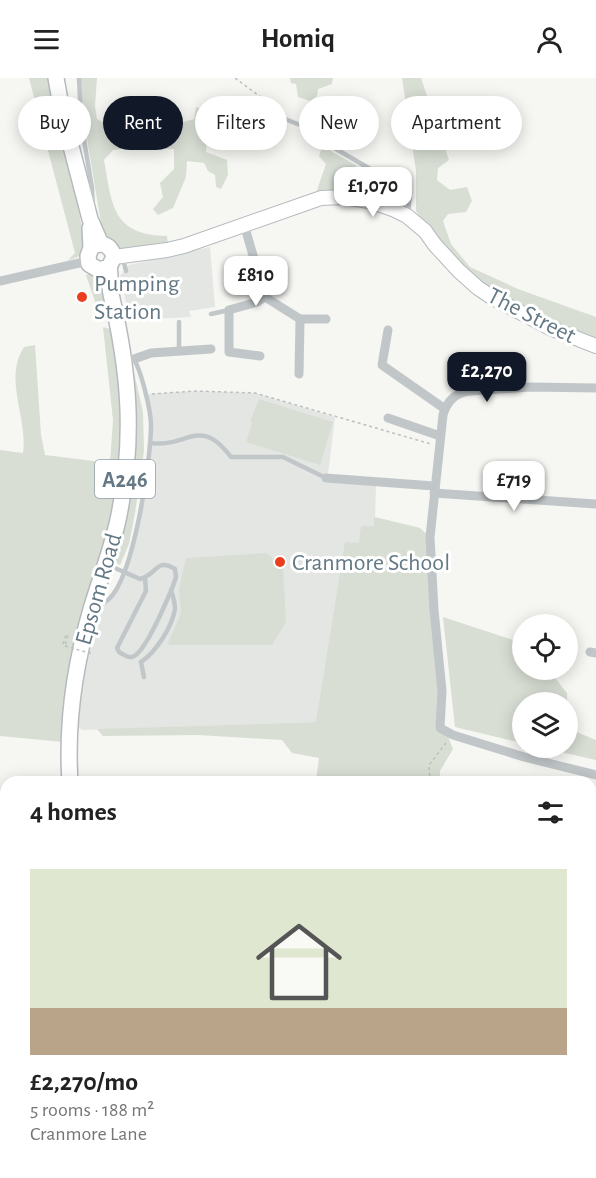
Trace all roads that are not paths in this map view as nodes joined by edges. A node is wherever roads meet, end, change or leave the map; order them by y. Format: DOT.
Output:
graph roads {
  1 [pos="56,78"];
  2 [pos="79,78"];
  3 [pos="287,120"];
  4 [pos="407,216"];
  5 [pos="90,221"];
  6 [pos="244,224"];
  7 [pos="103,257"];
  8 [pos="126,271"];
  9 [pos="0,281"];
  10 [pos="265,297"];
  11 [pos="229,310"];
  12 [pos="211,314"];
  13 [pos="300,319"];
  14 [pos="326,319"];
  15 [pos="179,322"];
  16 [pos="388,330"];
  17 [pos="596,346"];
  18 [pos="123,348"];
  19 [pos="212,349"];
  20 [pos="179,351"];
  21 [pos="260,356"];
  22 [pos="134,359"];
  23 [pos="299,374"];
  24 [pos="596,388"];
  25 [pos="445,409"];
  26 [pos="388,418"];
  27 [pos="440,436"];
  28 [pos="150,443"];
  29 [pos="326,478"];
  30 [pos="434,490"];
  31 [pos="596,504"];
  32 [pos="105,565"];
  33 [pos="124,572"];
  34 [pos="145,578"];
  35 [pos="171,590"];
  36 [pos="92,606"];
  37 [pos="134,657"];
  38 [pos="141,662"];
  39 [pos="144,677"];
  40 [pos="596,775"];
  41 [pos="70,776"];
  1 -- 5 [label="main road, A246"];
  2 -- 5 [label="lane"];
  3 -- 4 [label="lane"];
  4 -- 6 [label="street, The Street"];
  4 -- 17 [label="street, The Street"];
  5 -- 7 [label="main road, A246"];
  6 -- 7 [label="street, The Street"];
  6 -- 10 [label="street"];
  7 -- 8 [label="lane"];
  7 -- 9 [label="street"];
  7 -- 18 [label="main road, Epsom Road / A246"];
  10 -- 11 [label="street"];
  10 -- 13 [label="street"];
  11 -- 12 [label="lane"];
  11 -- 21 [label="street"];
  13 -- 14 [label="street"];
  13 -- 23 [label="street"];
  15 -- 20 [label="lane"];
  16 -- 25 [label="street"];
  18 -- 22 [label="lane"];
  18 -- 32 [label="main road, Epsom Road / A246"];
  19 -- 20 [label="street"];
  20 -- 22 [label="street"];
  22 -- 28 [label="lane"];
  24 -- 25 [label="street"];
  25 -- 27 [label="street"];
  26 -- 27 [label="street"];
  27 -- 30 [label="street"];
  28 -- 29 [label="lane"];
  28 -- 33 [label="lane"];
  29 -- 30 [label="street"];
  30 -- 31 [label="street"];
  30 -- 40 [label="street"];
  32 -- 33 [label="lane"];
  32 -- 36 [label="main road, Epsom Road / A246"];
  33 -- 34 [label="lane"];
  33 -- 36 [label="lane"];
  34 -- 35 [label="lane"];
  34 -- 37 [label="lane"];
  35 -- 37 [label="lane"];
  35 -- 38 [label="lane"];
  36 -- 41 [label="main road, Epsom Road / A246"];
  37 -- 38 [label="lane"];
  38 -- 39 [label="lane"];
}
